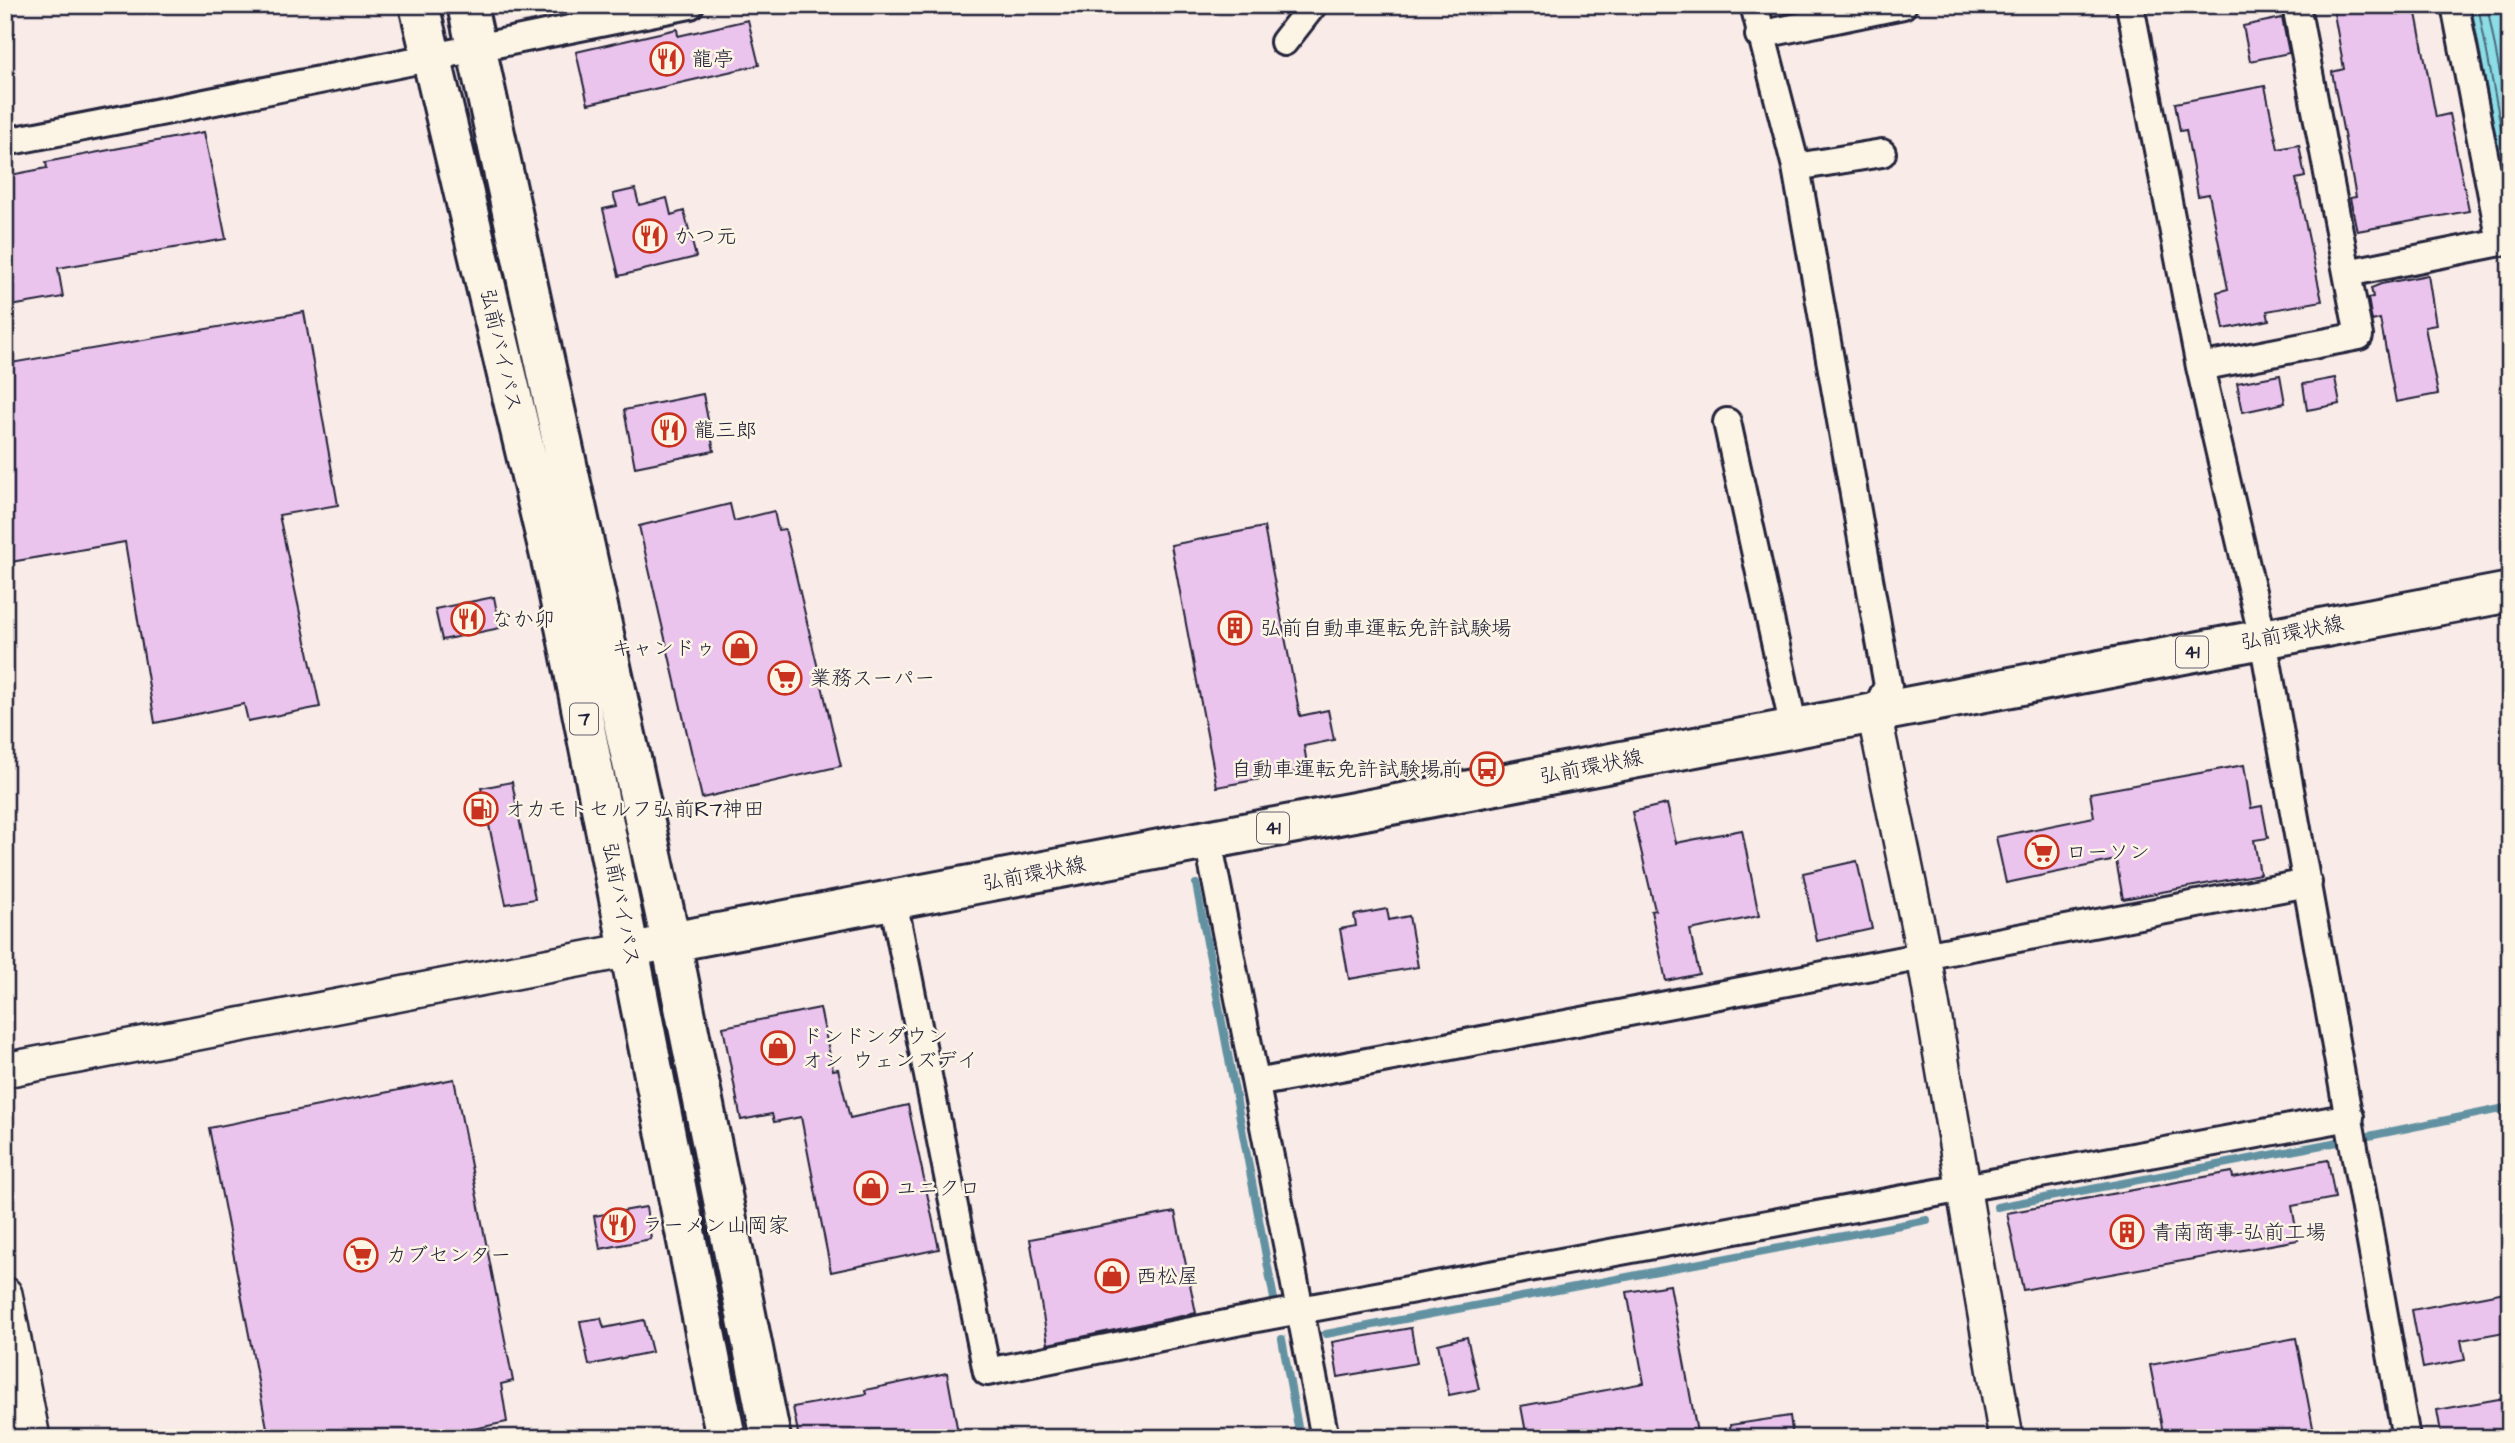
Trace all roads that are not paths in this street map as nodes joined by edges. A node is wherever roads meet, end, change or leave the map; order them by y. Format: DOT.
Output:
graph roads {
  1 [pos="419,5"];
  2 [pos="467,5"];
  3 [pos="690,5"];
  4 [pos="1313,5"];
  5 [pos="1754,5"];
  6 [pos="1903,5"];
  7 [pos="2130,5"];
  8 [pos="2296,5"];
  9 [pos="2455,5"];
  10 [pos="1759,35"];
  11 [pos="1284,42"];
  12 [pos="475,47"];
  13 [pos="431,57"];
  14 [pos="5,142"];
  15 [pos="1882,153"];
  16 [pos="1796,167"];
  17 [pos="2347,273"];
  18 [pos="2200,367"];
  19 [pos="1727,422"];
  20 [pos="2510,592"];
  21 [pos="2263,639"];
  22 [pos="1874,713"];
  23 [pos="1794,729"];
  24 [pos="1208,840"];
  25 [pos="2308,883"];
  26 [pos="892,901"];
  27 [pos="671,942"];
  28 [pos="630,950"];
  29 [pos="1924,956"];
  30 [pos="5,1070"];
  31 [pos="1256,1083"];
  32 [pos="2350,1116"];
  33 [pos="1963,1188"];
  34 [pos="5,1294"];
  35 [pos="1301,1312"];
  36 [pos="33,1438"];
  37 [pos="726,1438"];
  38 [pos="771,1438"];
  39 [pos="1325,1438"];
  40 [pos="2007,1438"];
  41 [pos="2406,1438"];
  1 -- 13 [label="main road, 弘前バイパス / 7"];
  2 -- 12 [label="main road, 弘前バイパス / 7"];
  3 -- 12 [label="street"];
  4 -- 11 [label="street"];
  5 -- 10 [label="street"];
  6 -- 10 [label="street"];
  7 -- 18 [label="street"];
  8 -- 17 [label="street"];
  9 -- 17 [label="street"];
  10 -- 16 [label="street"];
  12 -- 13 [label="street"];
  12 -- 27 [label="main road, 弘前バイパス / 7"];
  13 -- 14 [label="street"];
  13 -- 28 [label="main road, 弘前バイパス / 7"];
  15 -- 16 [label="street"];
  16 -- 22 [label="street"];
  17 -- 18 [label="street"];
  18 -- 21 [label="street"];
  19 -- 23 [label="street"];
  20 -- 21 [label="main road, 弘前環状線 / 41"];
  21 -- 22 [label="main road, 弘前環状線 / 41"];
  21 -- 25 [label="street"];
  22 -- 23 [label="main road, 弘前環状線 / 41"];
  22 -- 29 [label="street"];
  23 -- 24 [label="main road, 弘前環状線 / 41"];
  24 -- 26 [label="main road, 弘前環状線 / 41"];
  24 -- 31 [label="street"];
  25 -- 29 [label="street"];
  25 -- 32 [label="street"];
  26 -- 27 [label="main road, 弘前環状線 / 41"];
  26 -- 35 [label="street"];
  27 -- 28 [label="street"];
  27 -- 38 [label="main road, 弘前バイパス / 7"];
  28 -- 30 [label="street"];
  28 -- 37 [label="main road, 弘前バイパス / 7"];
  29 -- 31 [label="street"];
  29 -- 33 [label="street"];
  31 -- 35 [label="street"];
  32 -- 33 [label="street"];
  32 -- 41 [label="street"];
  33 -- 35 [label="street"];
  33 -- 40 [label="street"];
  34 -- 36 [label="street"];
  35 -- 39 [label="street"];
}
